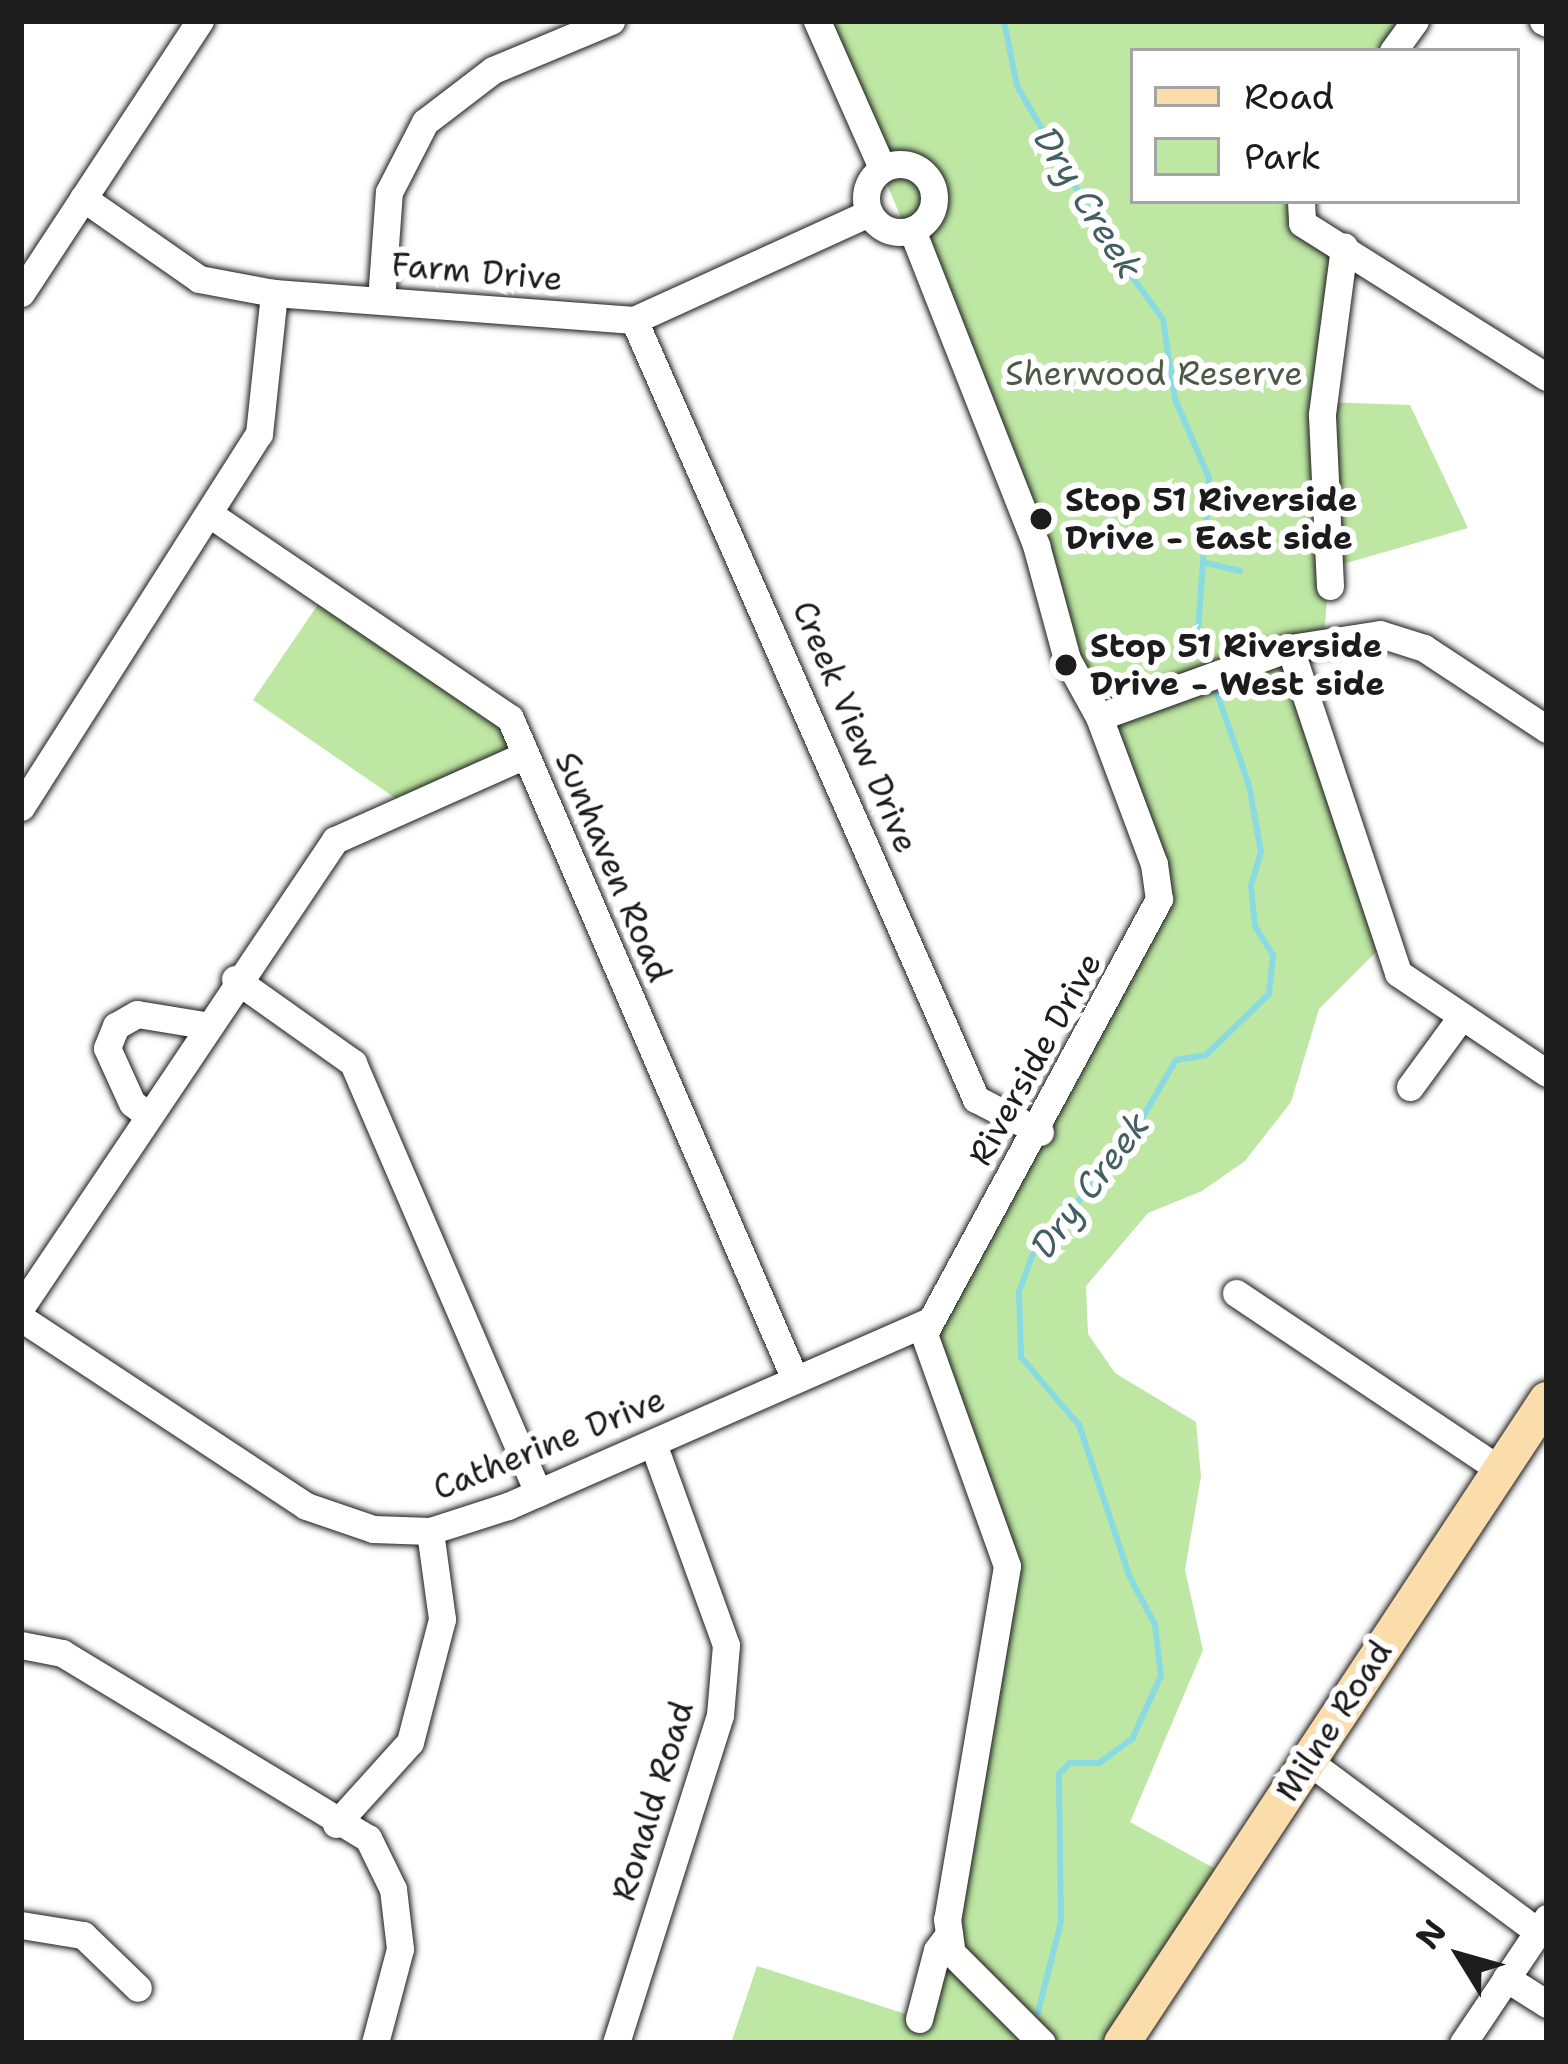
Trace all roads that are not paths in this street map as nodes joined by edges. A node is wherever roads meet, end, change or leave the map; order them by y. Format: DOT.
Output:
graph roads {
  1 [pos="200,21"];
  2 [pos="611,21"];
  3 [pos="818,21"];
  4 [pos="1415,21"];
  5 [pos="1395,48"];
  6 [pos="883,169"];
  7 [pos="83,198"];
  8 [pos="1301,204"];
  9 [pos="869,213"];
  10 [pos="912,230"];
  11 [pos="1344,246"];
  12 [pos="21,293"];
  13 [pos="274,293"];
  14 [pos="381,300"];
  15 [pos="634,320"];
  16 [pos="1547,376"];
  17 [pos="211,515"];
  18 [pos="1330,586"];
  19 [pos="1290,648"];
  20 [pos="1099,718"];
  21 [pos="1547,729"];
  22 [pos="525,755"];
  23 [pos="22,805"];
  24 [pos="235,979"];
  25 [pos="1461,1017"];
  26 [pos="205,1024"];
  27 [pos="1547,1073"];
  28 [pos="1410,1087"];
  29 [pos="145,1113"];
  30 [pos="1040,1132"];
  31 [pos="1236,1294"];
  32 [pos="21,1307"];
  33 [pos="21,1318"];
  34 [pos="928,1322"];
  35 [pos="794,1376"];
  36 [pos="1547,1400"];
  37 [pos="653,1442"];
  38 [pos="1500,1470"];
  39 [pos="538,1493"];
  40 [pos="430,1531"];
  41 [pos="21,1645"];
  42 [pos="1308,1761"];
  43 [pos="336,1824"];
  44 [pos="21,1924"];
  45 [pos="1543,1925"];
  46 [pos="949,1934"];
  47 [pos="1506,1978"];
  48 [pos="138,1988"];
  49 [pos="1547,2005"];
  50 [pos="919,2019"];
  51 [pos="375,2043"];
  52 [pos="616,2043"];
  53 [pos="1042,2043"];
  54 [pos="1122,2043"];
  55 [pos="1463,2043"];
  1 -- 7 [label="street"];
  2 -- 14 [label="street"];
  3 -- 6 [label="street"];
  4 -- 5 [label="street"];
  6 -- 9 [label="street"];
  6 -- 10 [label="street"];
  7 -- 12 [label="street"];
  7 -- 13 [label="street, Farm Drive"];
  8 -- 11 [label="street"];
  9 -- 10 [label="street"];
  9 -- 15 [label="street, Farm Drive"];
  10 -- 20 [label="street, Riverside Drive"];
  11 -- 16 [label="street"];
  11 -- 18 [label="street"];
  13 -- 14 [label="street, Farm Drive"];
  13 -- 17 [label="street"];
  14 -- 15 [label="street, Farm Drive"];
  15 -- 30 [label="street, Creek View Drive"];
  17 -- 22 [label="street, Sunhaven Road"];
  17 -- 23 [label="street"];
  19 -- 20 [label="street"];
  19 -- 21 [label="street"];
  19 -- 25 [label="street"];
  20 -- 30 [label="street, Riverside Drive"];
  22 -- 24 [label="street"];
  22 -- 35 [label="street, Sunhaven Road"];
  24 -- 26 [label="street"];
  24 -- 39 [label="street"];
  25 -- 27 [label="street"];
  25 -- 28 [label="street"];
  26 -- 29 [label="street"];
  26 -- 29 [label="street"];
  29 -- 32 [label="street"];
  30 -- 34 [label="street, Riverside Drive"];
  31 -- 38 [label="street"];
  33 -- 40 [label="street, Catherine Drive"];
  34 -- 35 [label="street, Catherine Drive"];
  34 -- 46 [label="street"];
  35 -- 37 [label="street, Catherine Drive"];
  36 -- 38 [label="main road, Milne Road"];
  37 -- 39 [label="street, Catherine Drive"];
  37 -- 52 [label="street, Ronald Road"];
  38 -- 42 [label="main road, Milne Road"];
  39 -- 40 [label="street, Catherine Drive"];
  40 -- 43 [label="street"];
  41 -- 43 [label="street"];
  42 -- 45 [label="street"];
  42 -- 54 [label="main road, Milne Road"];
  43 -- 51 [label="street"];
  44 -- 48 [label="street"];
  45 -- 47 [label="street"];
  46 -- 50 [label="street"];
  46 -- 53 [label="street"];
  47 -- 49 [label="street"];
  47 -- 55 [label="street"];
}
